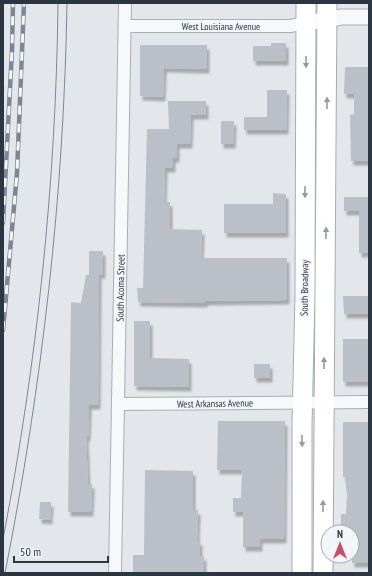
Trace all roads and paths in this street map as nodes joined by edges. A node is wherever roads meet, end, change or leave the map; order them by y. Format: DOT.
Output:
graph roads {
  1 [pos="125,3"];
  2 [pos="306,3"];
  3 [pos="319,17"];
  4 [pos="369,18"];
  5 [pos="125,26"];
  6 [pos="312,402"];
  7 [pos="369,402"];
  8 [pos="118,404"];
  9 [pos="115,573"];
  10 [pos="302,573"];
  11 [pos="323,573"];
  1 -- 5 [label="street, South Acoma Street"];
  2 -- 3 [label="main road, South Broadway"];
  3 -- 4 [label="street"];
  3 -- 5 [label="street, West Louisiana Avenue"];
  3 -- 6 [label="main road, South Broadway"];
  5 -- 8 [label="street, South Acoma Street"];
  6 -- 7 [label="street, West Arkansas Avenue"];
  6 -- 8 [label="street, West Arkansas Avenue"];
  6 -- 10 [label="main road, South Broadway, one-way"];
  11 -- 6 [label="main road, South Broadway, one-way"];
  8 -- 9 [label="street, South Acoma Street"];
}
